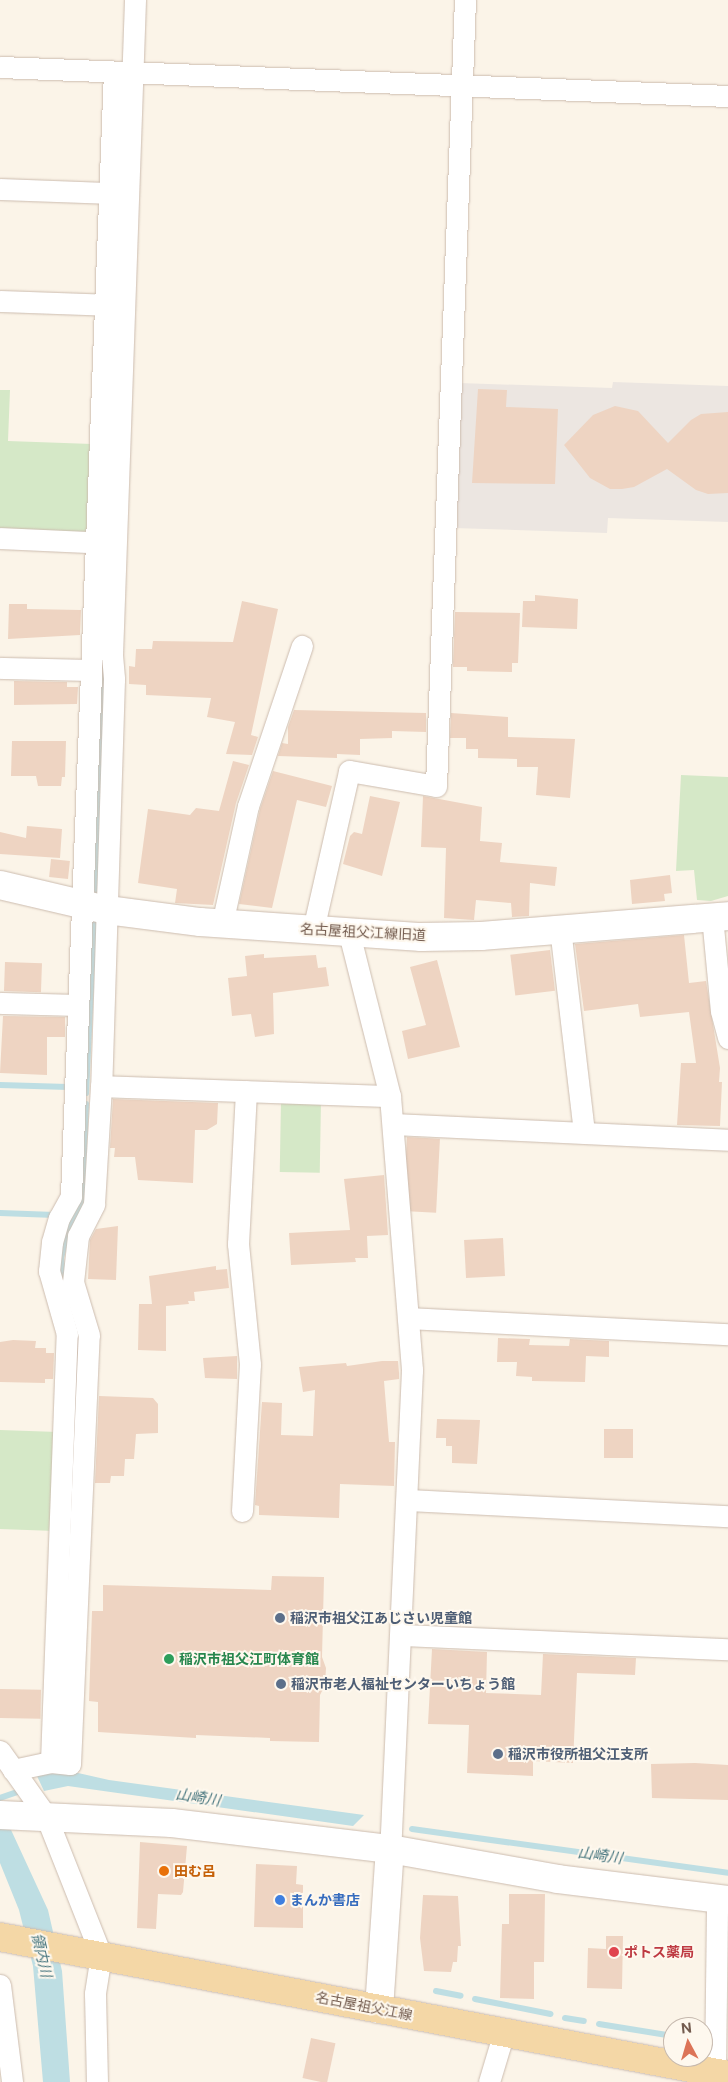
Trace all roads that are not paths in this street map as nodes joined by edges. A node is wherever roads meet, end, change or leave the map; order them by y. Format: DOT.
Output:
graph roads {
  1 [pos="135,0"];
  2 [pos="465,0"];
  3 [pos="0,67"];
  4 [pos="124,72"];
  5 [pos="462,85"];
  6 [pos="728,96"];
  7 [pos="0,189"];
  8 [pos="109,193"];
  9 [pos="0,301"];
  10 [pos="115,305"];
  11 [pos="0,538"];
  12 [pos="95,543"];
  13 [pos="116,544"];
  14 [pos="302,646"];
  15 [pos="0,668"];
  16 [pos="90,670"];
  17 [pos="0,885"];
  18 [pos="80,904"];
  19 [pos="107,910"];
  20 [pos="720,916"];
  21 [pos="222,924"];
  22 [pos="560,928"];
  23 [pos="313,930"];
  24 [pos="350,933"];
  25 [pos="0,1003"];
  26 [pos="77,1005"];
  27 [pos="728,1038"];
  28 [pos="101,1086"];
  29 [pos="246,1092"];
  30 [pos="390,1096"];
  31 [pos="393,1124"];
  32 [pos="584,1133"];
  33 [pos="728,1140"];
  34 [pos="408,1318"];
  35 [pos="728,1334"];
  36 [pos="408,1500"];
  37 [pos="242,1511"];
  38 [pos="728,1516"];
  39 [pos="402,1635"];
  40 [pos="728,1649"];
  41 [pos="0,1751"];
  42 [pos="51,1762"];
  43 [pos="13,1770"];
  44 [pos="0,1815"];
  45 [pos="40,1816"];
  46 [pos="390,1849"];
  47 [pos="722,1900"];
  48 [pos="0,1937"];
  49 [pos="93,1954"];
  50 [pos="0,1985"];
  51 [pos="380,2009"];
  52 [pos="504,2032"];
  53 [pos="4,2038"];
  54 [pos="714,2075"];
  55 [pos="12,2082"];
  56 [pos="97,2082"];
  57 [pos="489,2082"];
  1 -- 4 [label="street"];
  2 -- 5 [label="street"];
  3 -- 4 [label="street"];
  4 -- 5 [label="street"];
  4 -- 8 [label="street"];
  4 -- 10 [label="street"];
  5 -- 6 [label="street"];
  5 -- 23 [label="street"];
  7 -- 8 [label="street"];
  8 -- 10 [label="street"];
  9 -- 10 [label="street"];
  10 -- 12 [label="street"];
  10 -- 13 [label="street"];
  11 -- 12 [label="street"];
  12 -- 13 [label="street"];
  12 -- 16 [label="street"];
  13 -- 19 [label="street"];
  14 -- 21 [label="street"];
  15 -- 16 [label="street"];
  16 -- 18 [label="street"];
  17 -- 18 [label="street, 名古屋祖父江線旧道"];
  18 -- 19 [label="street, 名古屋祖父江線旧道"];
  18 -- 26 [label="street"];
  19 -- 21 [label="street, 名古屋祖父江線旧道"];
  19 -- 28 [label="street"];
  20 -- 22 [label="street, 名古屋祖父江線旧道"];
  20 -- 27 [label="street"];
  21 -- 23 [label="street, 名古屋祖父江線旧道"];
  22 -- 24 [label="street, 名古屋祖父江線旧道"];
  22 -- 32 [label="street"];
  23 -- 24 [label="street, 名古屋祖父江線旧道"];
  24 -- 30 [label="street"];
  25 -- 26 [label="street"];
  26 -- 42 [label="street"];
  28 -- 29 [label="street"];
  28 -- 42 [label="street"];
  29 -- 30 [label="street"];
  29 -- 37 [label="street"];
  30 -- 31 [label="street"];
  31 -- 32 [label="street"];
  31 -- 34 [label="street"];
  32 -- 33 [label="street"];
  34 -- 35 [label="street"];
  34 -- 36 [label="street"];
  36 -- 38 [label="street"];
  36 -- 39 [label="street"];
  39 -- 40 [label="street"];
  39 -- 46 [label="street"];
  41 -- 43 [label="street"];
  42 -- 43 [label="street"];
  43 -- 45 [label="street"];
  44 -- 45 [label="street"];
  45 -- 46 [label="street"];
  45 -- 49 [label="street"];
  46 -- 47 [label="street"];
  46 -- 51 [label="street"];
  47 -- 54 [label="street"];
  48 -- 49 [label="main road, 名古屋祖父江線"];
  49 -- 51 [label="main road, 名古屋祖父江線"];
  49 -- 56 [label="street"];
  50 -- 53 [label="street"];
  51 -- 52 [label="main road, 名古屋祖父江線"];
  52 -- 54 [label="main road, 名古屋祖父江線"];
  52 -- 57 [label="street"];
  53 -- 55 [label="street"];
}
